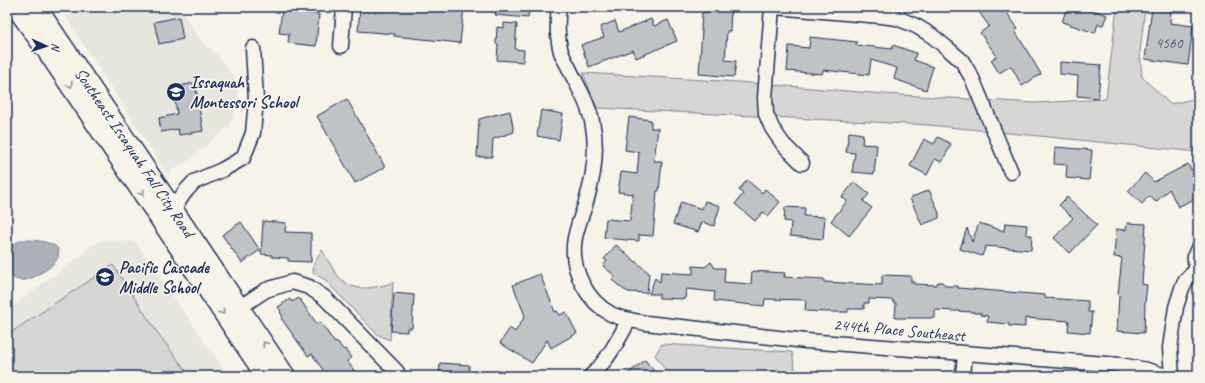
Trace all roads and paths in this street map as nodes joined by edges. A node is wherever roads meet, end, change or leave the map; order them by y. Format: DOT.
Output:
graph roads {
  1 [pos="15,7"];
  2 [pos="37,7"];
  3 [pos="344,7"];
  4 [pos="559,7"];
  5 [pos="774,7"];
  6 [pos="341,46"];
  7 [pos="253,48"];
  8 [pos="802,163"];
  9 [pos="1011,172"];
  10 [pos="173,210"];
  11 [pos="1198,249"];
  12 [pos="1198,269"];
  13 [pos="240,307"];
  14 [pos="629,320"];
  15 [pos="965,354"];
  16 [pos="397,372"];
  17 [pos="265,376"];
  18 [pos="286,376"];
  19 [pos="591,376"];
  20 [pos="963,376"];
  21 [pos="1166,376"];
  22 [pos="1172,376"];
  1 -- 17 [label="street, Southeast Issaquah Fall City Road, one-way"];
  2 -- 10 [label="street, Southeast Issaquah Fall City Road"];
  3 -- 6 [label="street"];
  4 -- 14 [label="street, 244th Place Southeast"];
  5 -- 8 [label="street"];
  5 -- 9 [label="street"];
  7 -- 10 [label="street"];
  10 -- 13 [label="street, Southeast Issaquah Fall City Road"];
  11 -- 12 [label="street"];
  12 -- 22 [label="street"];
  13 -- 16 [label="street"];
  18 -- 13 [label="street, Southeast Issaquah Fall City Road, one-way"];
  14 -- 15 [label="street, 244th Place Southeast"];
  14 -- 19 [label="street"];
  15 -- 20 [label="street"];
  15 -- 21 [label="street, 244th Place Southeast"];
}
